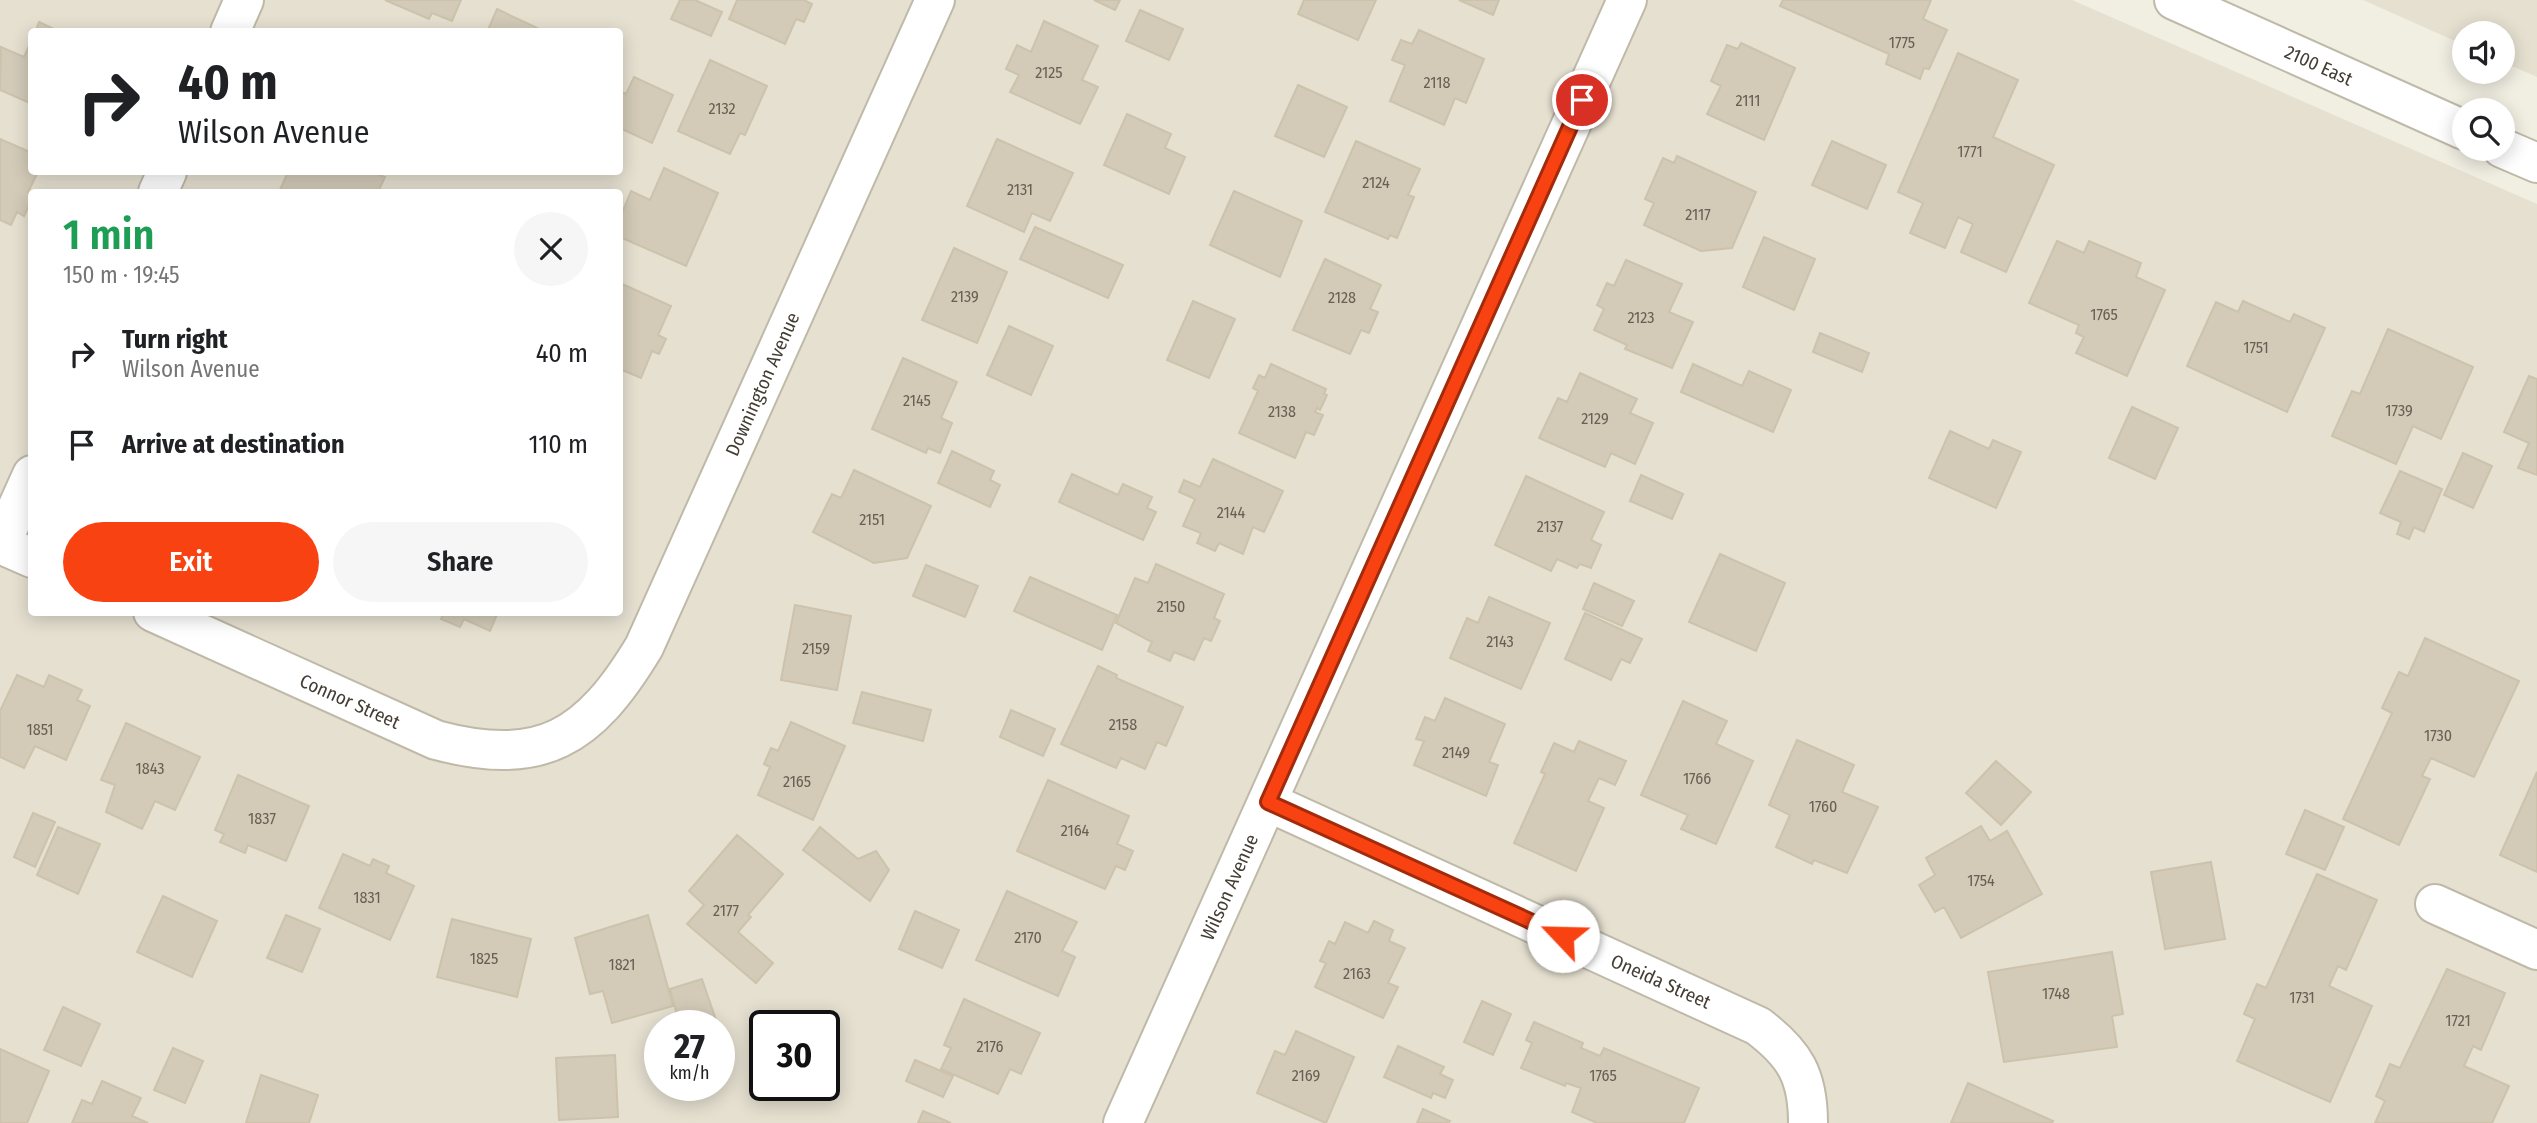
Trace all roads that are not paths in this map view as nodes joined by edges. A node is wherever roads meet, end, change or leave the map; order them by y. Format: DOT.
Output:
graph roads {
  1 [pos="244,0"];
  2 [pos="935,0"];
  3 [pos="1627,0"];
  4 [pos="2174,0"];
  5 [pos="232,28"];
  6 [pos="2452,126"];
  7 [pos="2515,154"];
  8 [pos="2537,163"];
  9 [pos="28,484"];
  10 [pos="0,544"];
  11 [pos="28,556"];
  12 [pos="162,616"];
  13 [pos="555,742"];
  14 [pos="1268,802"];
  15 [pos="2435,904"];
  16 [pos="2537,950"];
  17 [pos="1124,1123"];
  18 [pos="1808,1123"];
  1 -- 5 [label="street"];
  2 -- 13 [label="street, Downington Avenue"];
  3 -- 14 [label="street, Wilson Avenue"];
  4 -- 6 [label="street, 2100 East"];
  7 -- 8 [label="street"];
  9 -- 10 [label="street"];
  10 -- 11 [label="street"];
  12 -- 13 [label="street, Connor Street"];
  14 -- 17 [label="street, Wilson Avenue"];
  14 -- 18 [label="street, Oneida Street"];
  15 -- 16 [label="street"];
}
